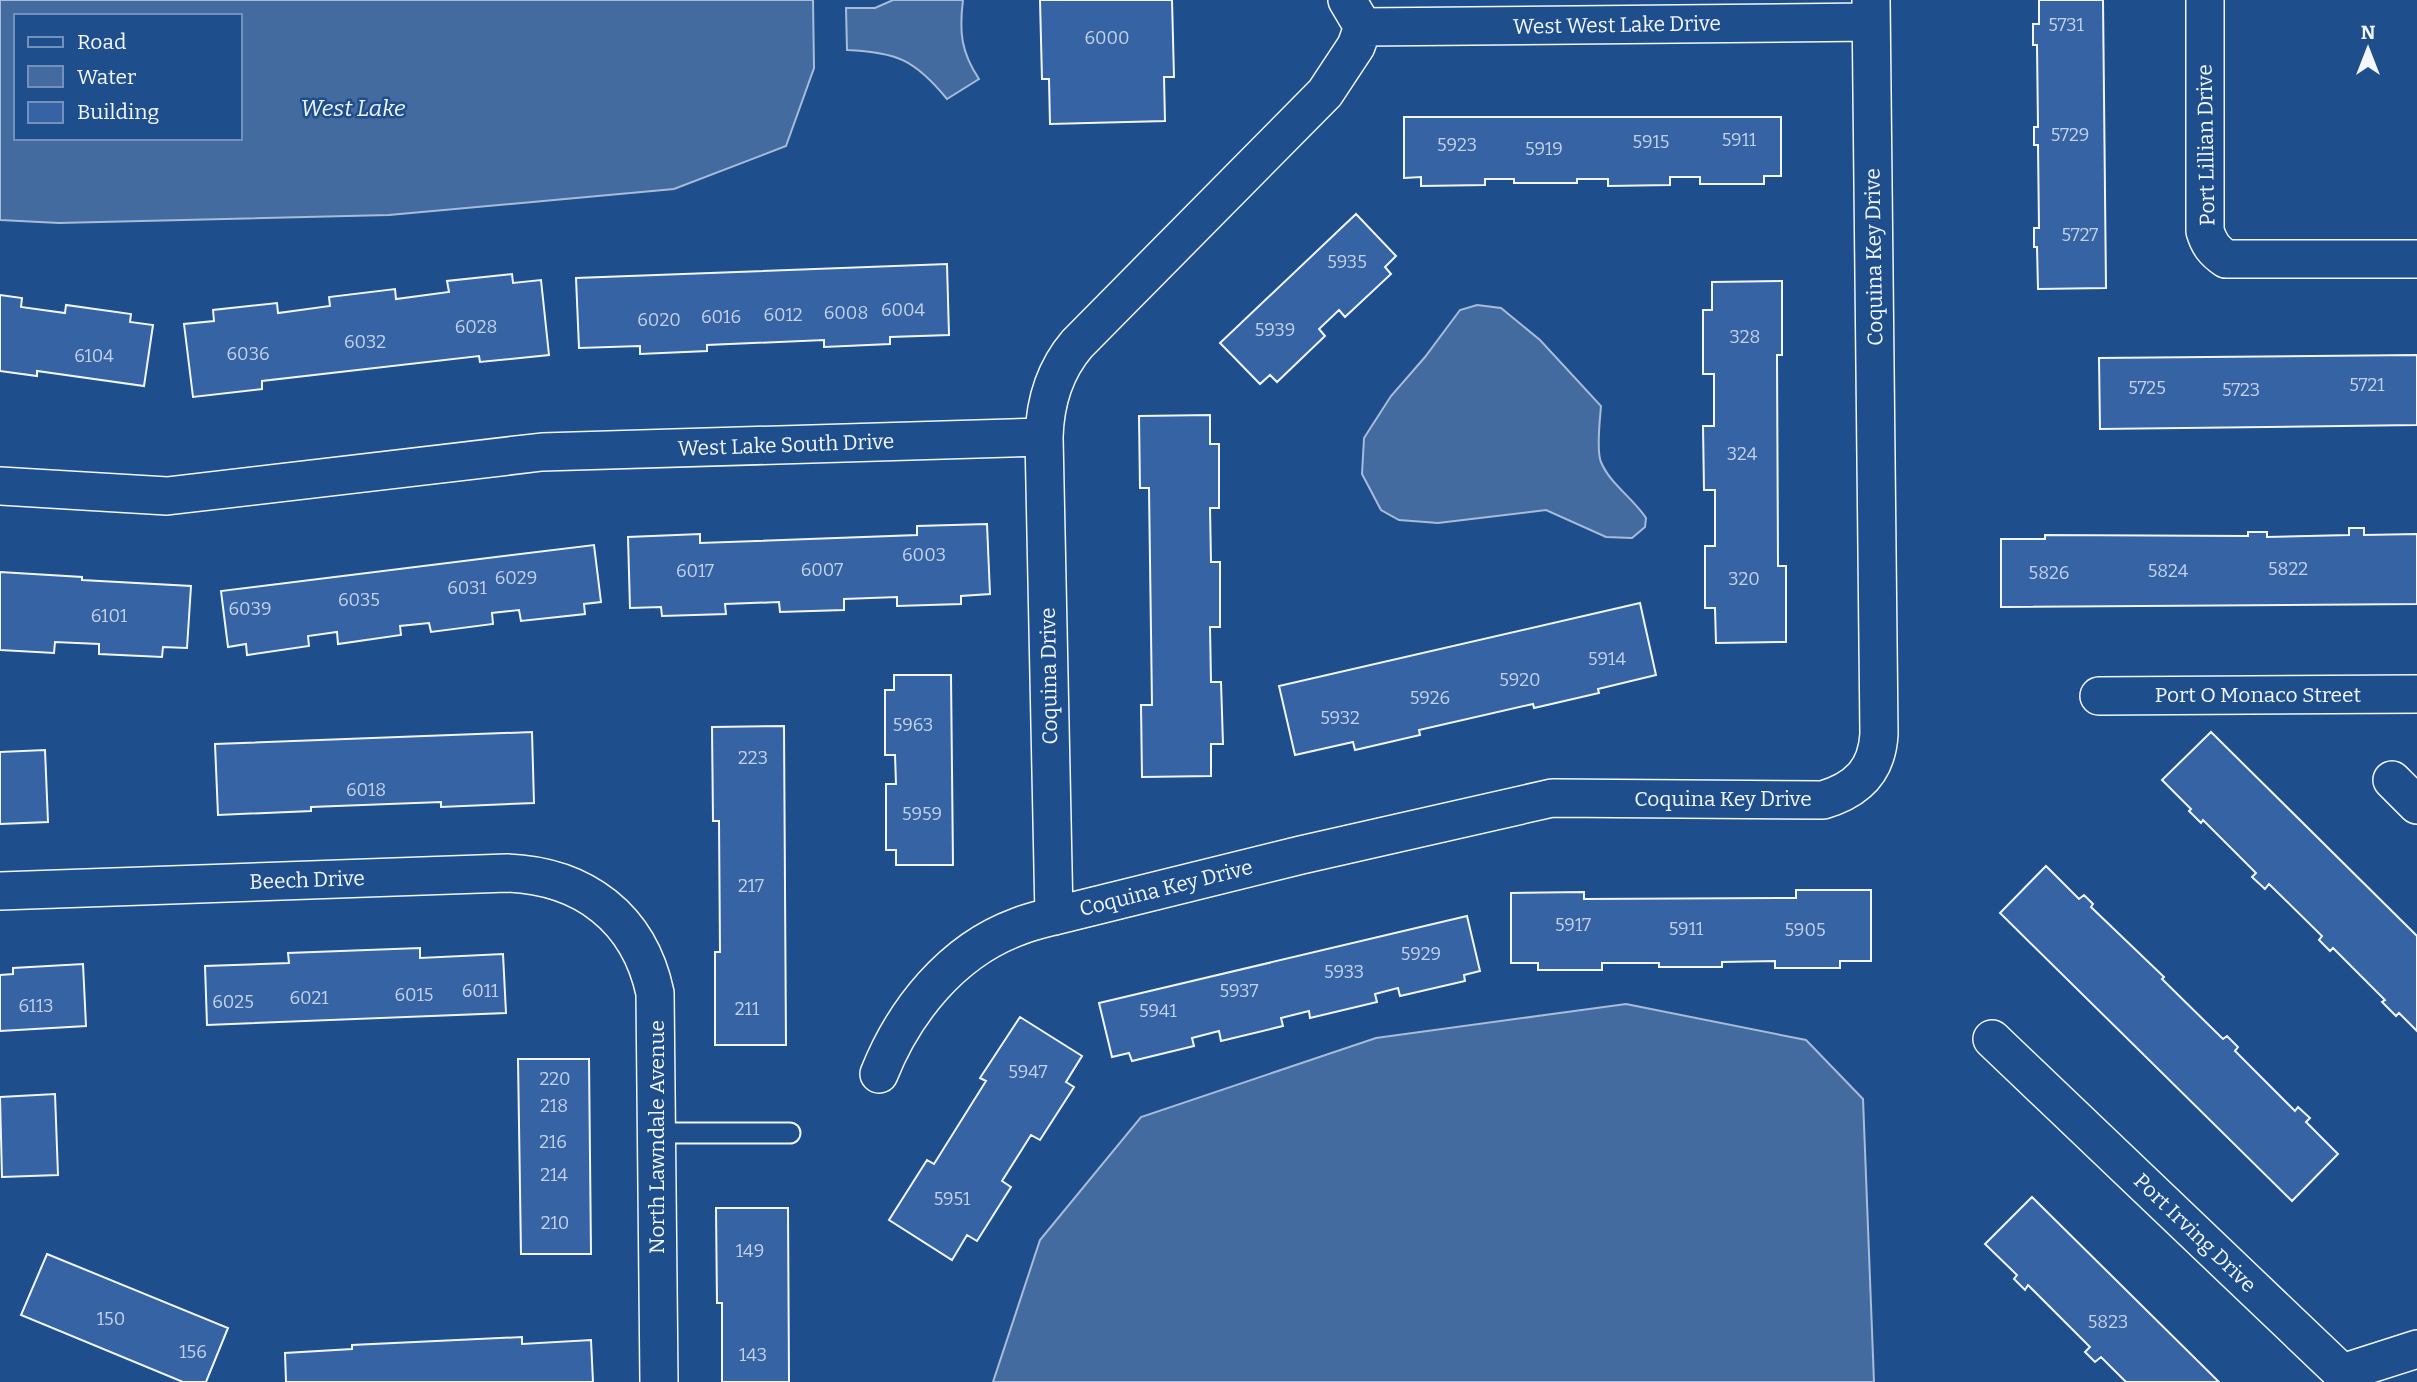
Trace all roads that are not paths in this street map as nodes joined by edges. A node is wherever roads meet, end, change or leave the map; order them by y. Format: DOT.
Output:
graph roads {
  1 [pos="2205,0"];
  2 [pos="1871,11"];
  3 [pos="1355,14"];
  4 [pos="2417,259"];
  5 [pos="1044,438"];
  6 [pos="0,486"];
  7 [pos="2417,694"];
  8 [pos="2099,696"];
  9 [pos="2392,780"];
  10 [pos="2417,805"];
  11 [pos="0,891"];
  12 [pos="607,907"];
  13 [pos="1054,916"];
  14 [pos="1992,1039"];
  15 [pos="879,1074"];
  16 [pos="658,1133"];
  17 [pos="790,1133"];
  18 [pos="2417,1349"];
  19 [pos="659,1382"];
  1 -- 4 [label="street, Port Lillian Drive"];
  2 -- 3 [label="street, West West Lake Drive"];
  2 -- 13 [label="street, Coquina Key Drive"];
  3 -- 5 [label="street"];
  5 -- 6 [label="street, West Lake South Drive"];
  5 -- 13 [label="street, Coquina Drive"];
  7 -- 8 [label="street, Port O Monaco Street"];
  9 -- 10 [label="street"];
  11 -- 12 [label="street, Beech Drive"];
  12 -- 16 [label="street, North Lawndale Avenue"];
  13 -- 15 [label="street, Coquina Key Drive"];
  14 -- 18 [label="street, Port Irving Drive"];
  16 -- 17 [label="lane"];
  16 -- 19 [label="street, North Lawndale Avenue"];
}
